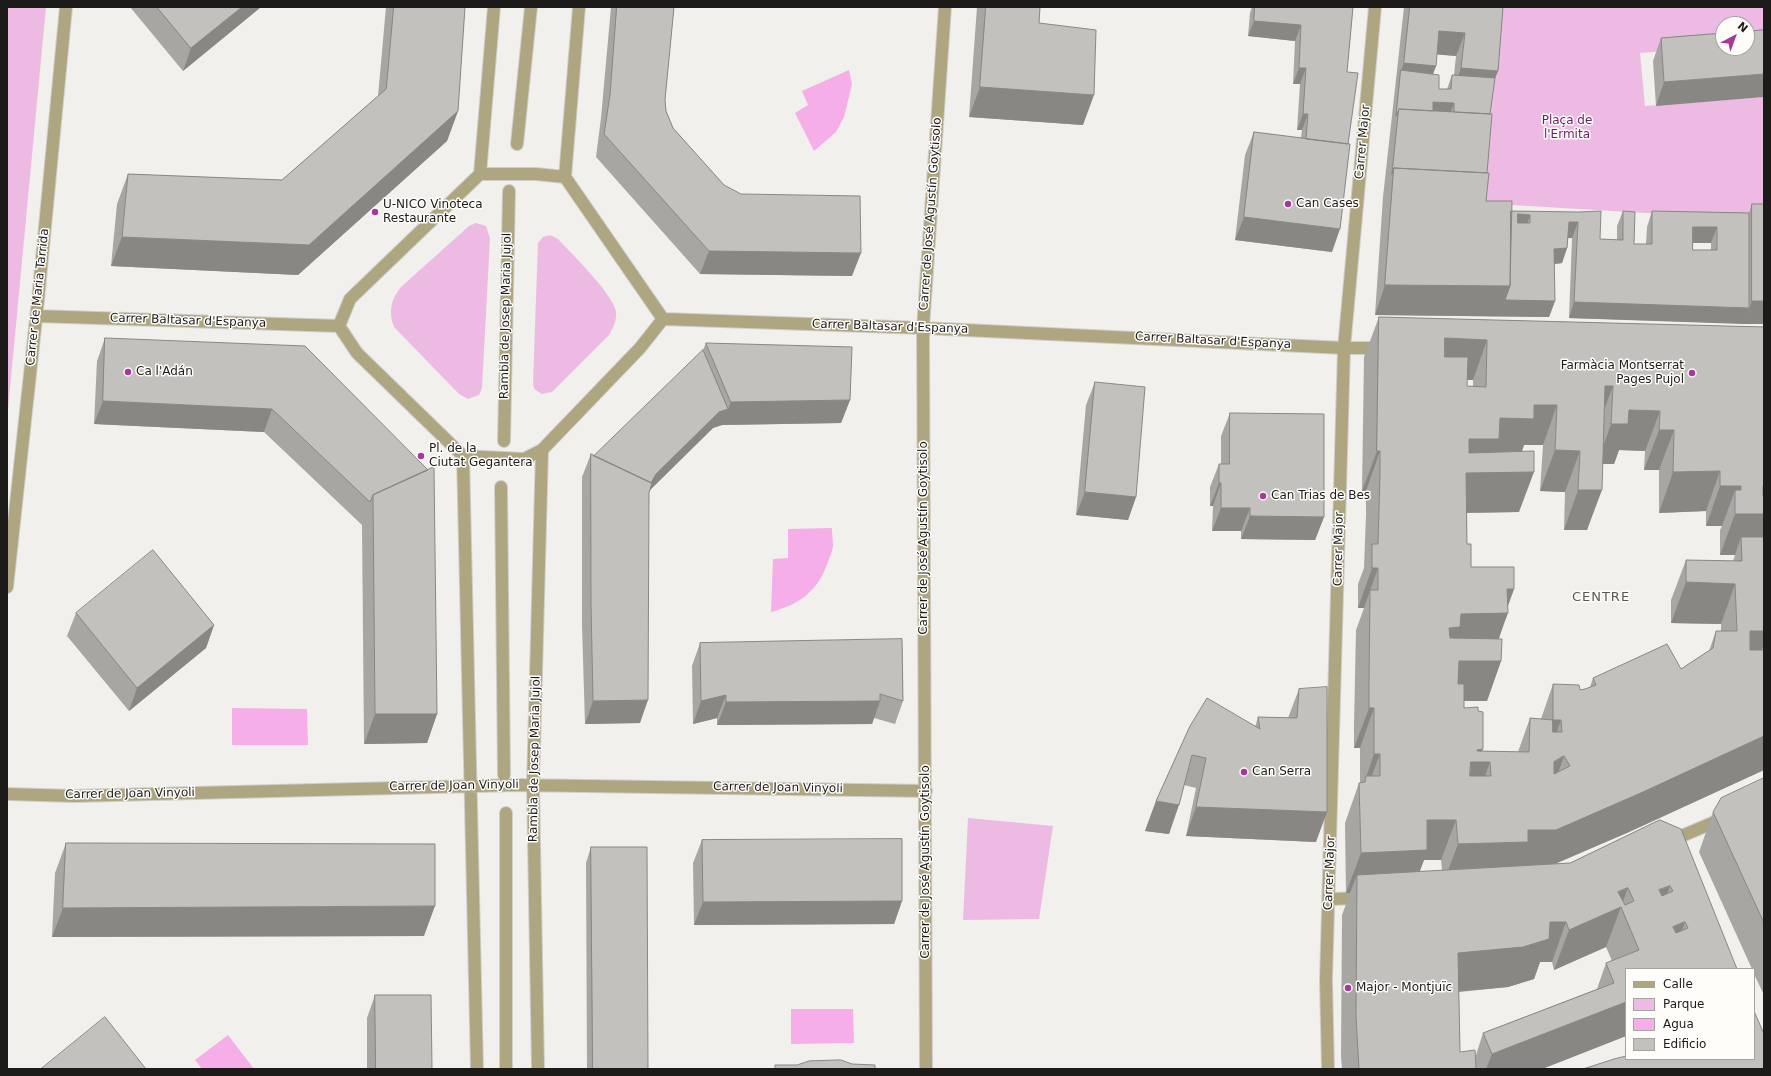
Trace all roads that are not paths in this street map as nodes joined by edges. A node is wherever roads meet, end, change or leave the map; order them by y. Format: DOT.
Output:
graph roads {
  1 [pos="66,7"];
  2 [pos="494,7"];
  3 [pos="531,7"];
  4 [pos="578,7"];
  5 [pos="945,7"];
  6 [pos="1375,7"];
  7 [pos="517,144"];
  8 [pos="480,174"];
  9 [pos="565,177"];
  10 [pos="509,191"];
  11 [pos="36,316"];
  12 [pos="663,319"];
  13 [pos="339,326"];
  14 [pos="923,328"];
  15 [pos="1344,348"];
  16 [pos="1397,348"];
  17 [pos="504,441"];
  18 [pos="542,450"];
  19 [pos="463,456"];
  20 [pos="501,486"];
  21 [pos="7,588"];
  22 [pos="504,775"];
  23 [pos="534,785"];
  24 [pos="471,786"];
  25 [pos="926,791"];
  26 [pos="7,794"];
  27 [pos="506,813"];
  28 [pos="1735,813"];
  29 [pos="1662,849"];
  30 [pos="1378,898"];
  31 [pos="1330,899"];
  32 [pos="477,1069"];
  33 [pos="506,1069"];
  34 [pos="538,1069"];
  35 [pos="926,1069"];
  36 [pos="1328,1069"];
  1 -- 11 [label="street, Carrer de Maria Tarrida"];
  2 -- 8 [label="street"];
  3 -- 7 [label="street"];
  4 -- 9 [label="street"];
  5 -- 14 [label="street, Carrer de José Agustín Goytisolo"];
  6 -- 15 [label="street, Carrer Major"];
  8 -- 9 [label="street"];
  8 -- 13 [label="street"];
  9 -- 12 [label="street"];
  10 -- 17 [label="street, Rambla de Josep Maria Jujol"];
  11 -- 13 [label="street, Carrer Baltasar d'Espanya"];
  11 -- 21 [label="street, Carrer de Maria Tarrida"];
  12 -- 14 [label="street, Carrer Baltasar d'Espanya"];
  12 -- 18 [label="street"];
  13 -- 19 [label="street"];
  14 -- 15 [label="street, Carrer Baltasar d'Espanya"];
  14 -- 25 [label="street, Carrer de José Agustín Goytisolo"];
  15 -- 16 [label="street, Carrer Baltasar d'Espanya"];
  15 -- 31 [label="street, Carrer Major"];
  18 -- 19 [label="street"];
  18 -- 23 [label="street, Rambla de Josep Maria Jujol"];
  19 -- 24 [label="street"];
  20 -- 22 [label="street"];
  23 -- 24 [label="street, Carrer de Joan Vinyoli"];
  23 -- 25 [label="street, Carrer de Joan Vinyoli"];
  23 -- 34 [label="street, Rambla de Josep Maria Jujol"];
  24 -- 26 [label="street, Carrer de Joan Vinyoli"];
  24 -- 32 [label="street"];
  25 -- 35 [label="street, Carrer de José Agustín Goytisolo"];
  27 -- 33 [label="street"];
  28 -- 29 [label="street"];
  30 -- 31 [label="street"];
  31 -- 36 [label="street, Carrer Major"];
}
